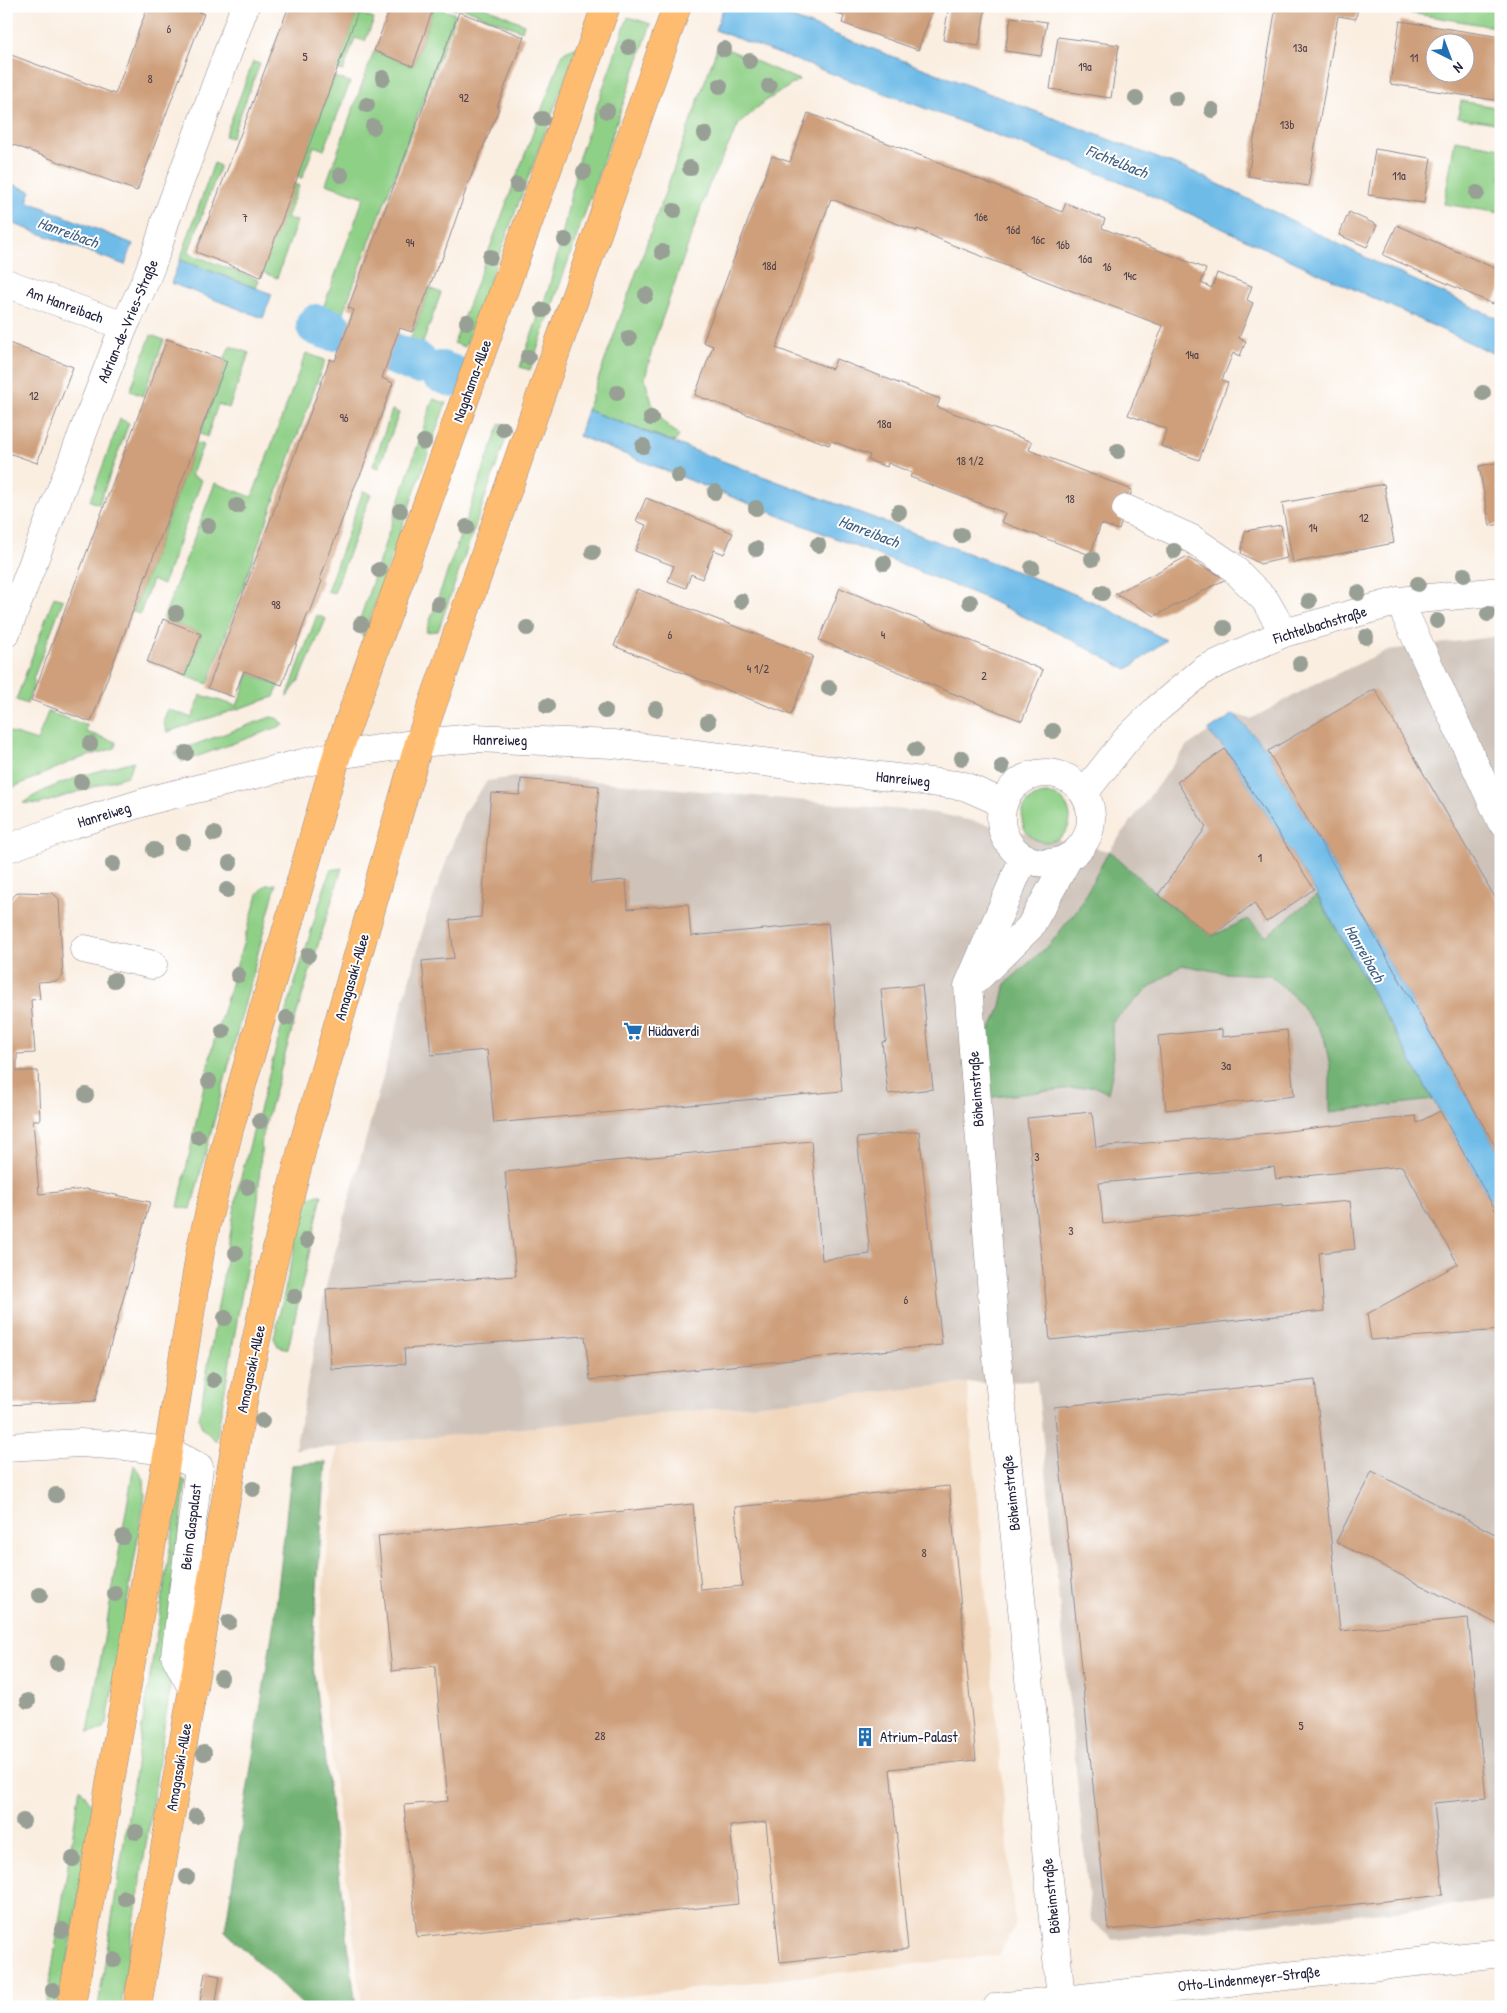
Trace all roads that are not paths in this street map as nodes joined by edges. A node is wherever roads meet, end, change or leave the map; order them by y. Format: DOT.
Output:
graph roads {
  1 [pos="245,6"];
  2 [pos="605,8"];
  3 [pos="674,18"];
  4 [pos="6,284"];
  5 [pos="124,326"];
  6 [pos="1126,508"];
  7 [pos="1501,591"];
  8 [pos="1398,602"];
  9 [pos="6,633"];
  10 [pos="1284,633"];
  11 [pos="419,743"];
  12 [pos="337,756"];
  13 [pos="1084,793"];
  14 [pos="1003,803"];
  15 [pos="1501,821"];
  16 [pos="6,849"];
  17 [pos="1024,857"];
  18 [pos="1069,857"];
  19 [pos="84,949"];
  20 [pos="153,965"];
  21 [pos="968,986"];
  22 [pos="6,1447"];
  23 [pos="168,1451"];
  24 [pos="193,1690"];
  25 [pos="1501,1953"];
  26 [pos="1061,1999"];
  27 [pos="71,2007"];
  28 [pos="137,2007"];
  29 [pos="997,2007"];
  1 -- 5 [label="street, Adrian-de-Vries-Straße"];
  2 -- 12 [label="main road, Nagahama-Allee"];
  3 -- 11 [label="main road"];
  4 -- 5 [label="street, Am Hanreibach"];
  5 -- 9 [label="street, Adrian-de-Vries-Straße"];
  6 -- 10 [label="street"];
  7 -- 8 [label="street, Fichtelbachstraße"];
  8 -- 10 [label="street, Fichtelbachstraße"];
  8 -- 15 [label="street"];
  10 -- 13 [label="street, Fichtelbachstraße"];
  11 -- 12 [label="street, Hanreiweg"];
  11 -- 14 [label="street, Hanreiweg"];
  11 -- 24 [label="main road, Amagasaki-Allee"];
  12 -- 16 [label="street, Hanreiweg"];
  12 -- 23 [label="main road"];
  13 -- 14 [label="street"];
  13 -- 18 [label="street"];
  14 -- 17 [label="street"];
  17 -- 18 [label="street"];
  17 -- 21 [label="street, Böheimstraße"];
  18 -- 21 [label="street"];
  19 -- 20 [label="street"];
  21 -- 26 [label="street, Böheimstraße"];
  22 -- 23 [label="street, Beim Glaspalast"];
  23 -- 24 [label="street, Beim Glaspalast"];
  23 -- 27 [label="main road"];
  24 -- 28 [label="main road, Amagasaki-Allee"];
  25 -- 26 [label="street, Otto-Lindenmeyer-Straße"];
  26 -- 29 [label="street, Otto-Lindenmeyer-Straße"];
}
